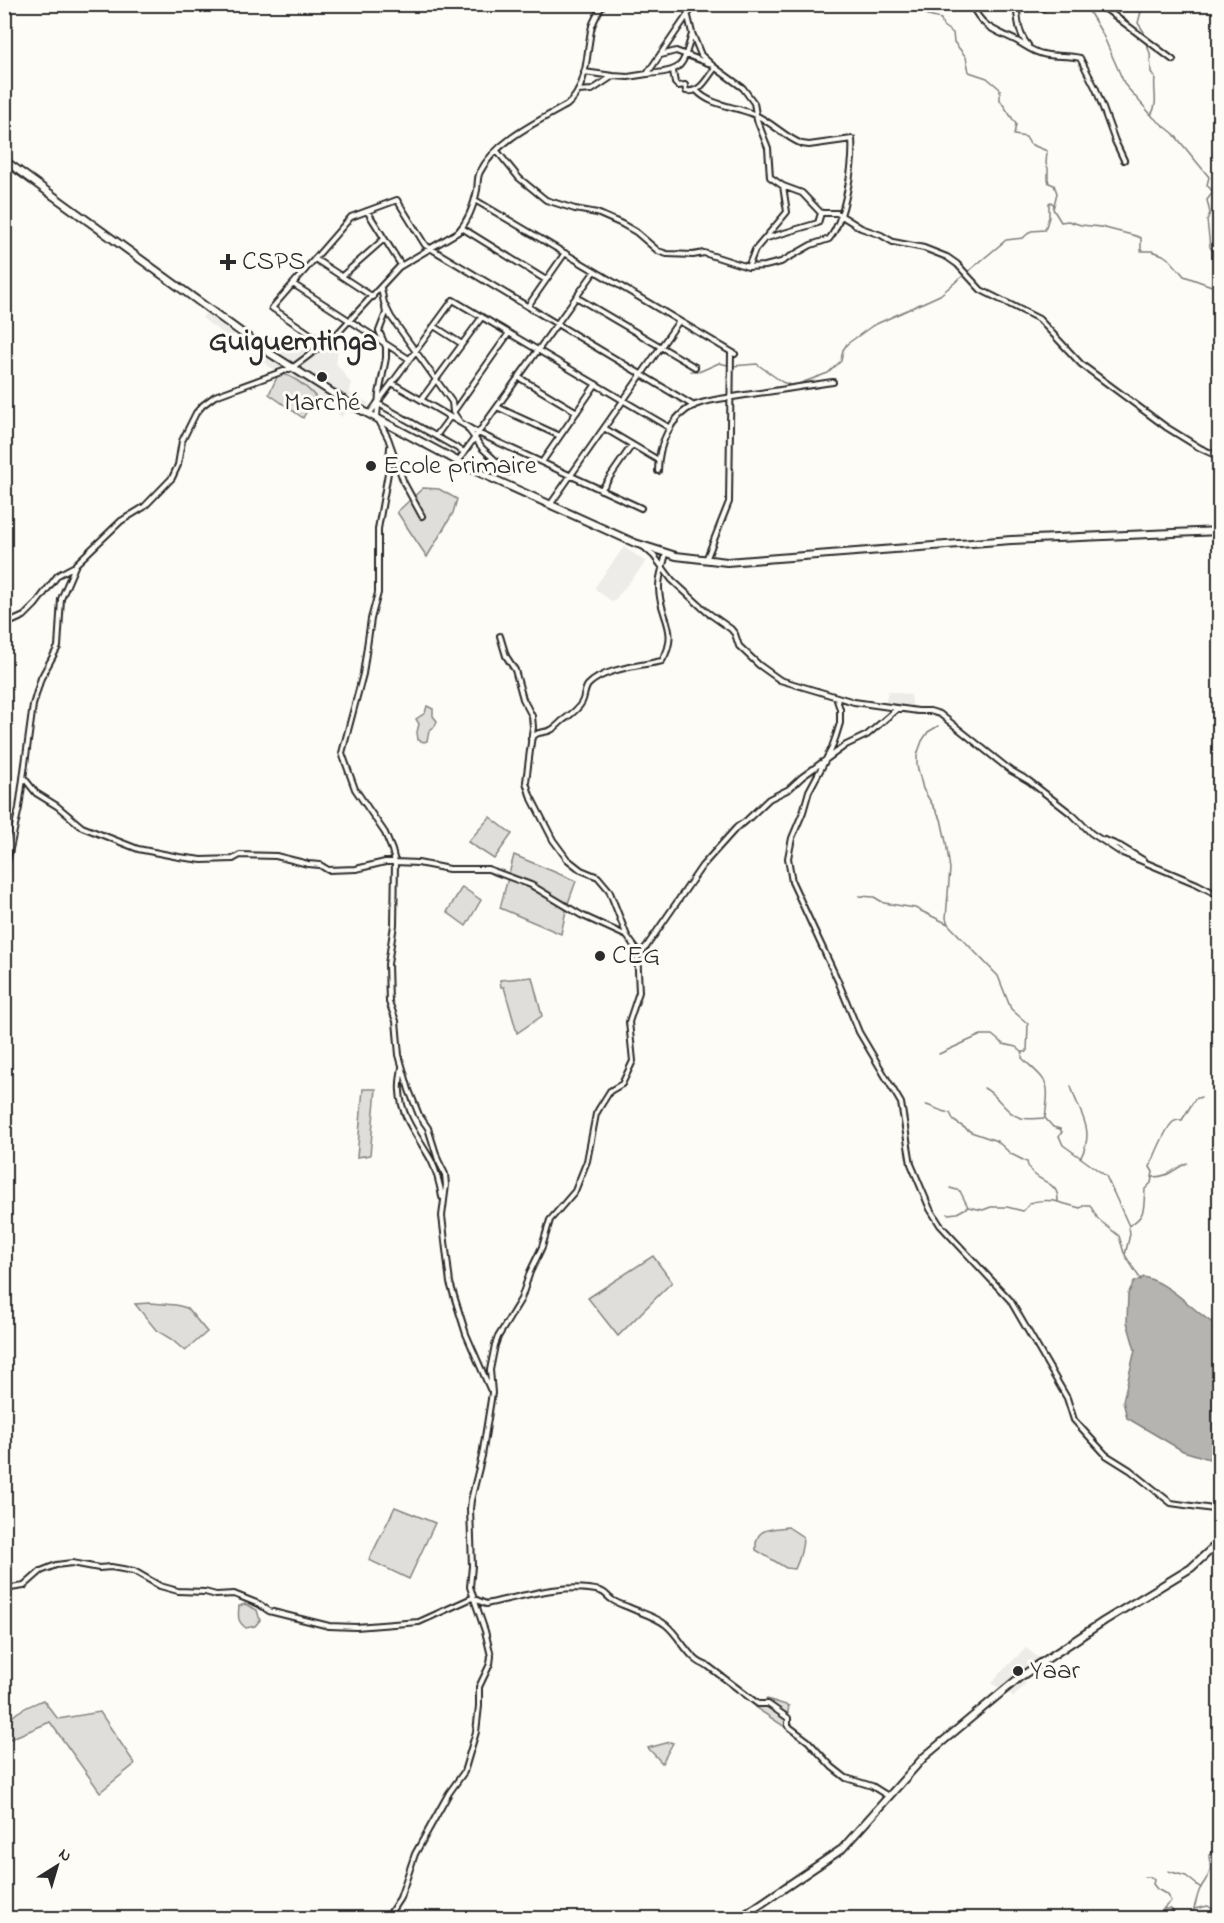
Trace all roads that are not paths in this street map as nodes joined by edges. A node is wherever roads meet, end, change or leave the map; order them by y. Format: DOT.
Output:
graph roads {
  1 [pos="603,4"];
  2 [pos="685,4"];
  3 [pos="695,4"];
  4 [pos="971,4"];
  5 [pos="1016,4"];
  6 [pos="1085,4"];
  7 [pos="688,14"];
  8 [pos="692,33"];
  9 [pos="1032,50"];
  10 [pos="686,54"];
  11 [pos="661,55"];
  12 [pos="1173,60"];
  13 [pos="710,64"];
  14 [pos="715,68"];
  15 [pos="673,71"];
  16 [pos="584,72"];
  17 [pos="647,74"];
  18 [pos="613,76"];
  19 [pos="578,91"];
  20 [pos="697,91"];
  21 [pos="757,115"];
  22 [pos="497,151"];
  23 [pos="4,160"];
  24 [pos="1124,160"];
  25 [pos="783,186"];
  26 [pos="475,200"];
  27 [pos="367,211"];
  28 [pos="821,213"];
  29 [pos="840,214"];
  30 [pos="462,228"];
  31 [pos="766,238"];
  32 [pos="384,239"];
  33 [pos="432,249"];
  34 [pos="565,253"];
  35 [pos="315,259"];
  36 [pos="401,266"];
  37 [pos="748,267"];
  38 [pos="595,271"];
  39 [pos="342,276"];
  40 [pos="546,280"];
  41 [pos="293,284"];
  42 [pos="381,288"];
  43 [pos="373,297"];
  44 [pos="576,297"];
  45 [pos="384,303"];
  46 [pos="528,306"];
  47 [pos="482,317"];
  48 [pos="350,321"];
  49 [pos="679,321"];
  50 [pos="557,324"];
  51 [pos="434,326"];
  52 [pos="509,333"];
  53 [pos="382,342"];
  54 [pos="325,344"];
  55 [pos="462,344"];
  56 [pos="661,347"];
  57 [pos="416,350"];
  58 [pos="538,350"];
  59 [pos="410,359"];
  60 [pos="694,367"];
  61 [pos="292,368"];
  62 [pos="642,374"];
  63 [pos="518,377"];
  64 [pos="436,379"];
  65 [pos="833,382"];
  66 [pos="392,383"];
  67 [pos="596,384"];
  68 [pos="731,398"];
  69 [pos="421,400"];
  70 [pos="624,400"];
  71 [pos="377,403"];
  72 [pos="694,406"];
  73 [pos="497,407"];
  74 [pos="453,412"];
  75 [pos="577,412"];
  76 [pos="370,413"];
  77 [pos="377,417"];
  78 [pos="450,417"];
  79 [pos="463,425"];
  80 [pos="604,428"];
  81 [pos="670,428"];
  82 [pos="476,435"];
  83 [pos="436,436"];
  84 [pos="560,436"];
  85 [pos="632,445"];
  86 [pos="390,447"];
  87 [pos="464,452"];
  88 [pos="1220,457"];
  89 [pos="658,460"];
  90 [pos="458,461"];
  91 [pos="542,462"];
  92 [pos="658,471"];
  93 [pos="508,472"];
  94 [pos="571,476"];
  95 [pos="601,490"];
  96 [pos="550,506"];
  97 [pos="641,508"];
  98 [pos="422,516"];
  99 [pos="1220,531"];
  100 [pos="644,546"];
  101 [pos="666,553"];
  102 [pos="706,560"];
  103 [pos="76,564"];
  104 [pos="663,569"];
  105 [pos="4,625"];
  106 [pos="500,636"];
  107 [pos="836,697"];
  108 [pos="898,708"];
  109 [pos="531,739"];
  110 [pos="825,762"];
  111 [pos="23,777"];
  112 [pos="394,862"];
  113 [pos="4,876"];
  114 [pos="1220,896"];
  115 [pos="627,936"];
  116 [pos="637,956"];
  117 [pos="402,1065"];
  118 [pos="443,1201"];
  119 [pos="492,1393"];
  120 [pos="1220,1510"];
  121 [pos="1220,1541"];
  122 [pos="4,1589"];
  123 [pos="472,1598"];
  124 [pos="889,1797"];
  125 [pos="387,1918"];
  126 [pos="740,1918"];
  1 -- 16 [label="street"];
  2 -- 7 [label="street"];
  3 -- 7 [label="street"];
  4 -- 9 [label="street"];
  5 -- 9 [label="street"];
  6 -- 12 [label="street"];
  7 -- 8 [label="street"];
  7 -- 11 [label="street"];
  8 -- 10 [label="street"];
  8 -- 13 [label="street"];
  9 -- 24 [label="street"];
  10 -- 11 [label="street"];
  10 -- 13 [label="street"];
  10 -- 15 [label="street"];
  11 -- 17 [label="street"];
  13 -- 14 [label="street"];
  14 -- 20 [label="street"];
  14 -- 21 [label="street"];
  15 -- 17 [label="street"];
  15 -- 20 [label="street"];
  16 -- 18 [label="street"];
  16 -- 19 [label="street"];
  17 -- 18 [label="street"];
  18 -- 19 [label="street"];
  19 -- 22 [label="street"];
  20 -- 21 [label="street"];
  21 -- 25 [label="street"];
  21 -- 29 [label="street"];
  22 -- 26 [label="street"];
  22 -- 37 [label="street"];
  23 -- 61 [label="street"];
  25 -- 28 [label="street"];
  25 -- 31 [label="street"];
  26 -- 30 [label="street"];
  26 -- 34 [label="street"];
  27 -- 32 [label="street"];
  27 -- 33 [label="street"];
  27 -- 35 [label="street"];
  28 -- 29 [label="street"];
  28 -- 31 [label="street"];
  29 -- 37 [label="street"];
  29 -- 88 [label="street"];
  30 -- 33 [label="street"];
  30 -- 40 [label="street"];
  31 -- 37 [label="street"];
  32 -- 36 [label="street"];
  32 -- 39 [label="street"];
  33 -- 36 [label="street"];
  33 -- 46 [label="street"];
  34 -- 38 [label="street"];
  34 -- 40 [label="street"];
  35 -- 39 [label="street"];
  35 -- 41 [label="street"];
  36 -- 42 [label="street"];
  38 -- 44 [label="street"];
  38 -- 49 [label="street"];
  39 -- 43 [label="street"];
  40 -- 46 [label="street"];
  41 -- 48 [label="street"];
  41 -- 54 [label="street"];
  42 -- 43 [label="street"];
  42 -- 45 [label="street"];
  43 -- 48 [label="street"];
  44 -- 50 [label="street"];
  44 -- 56 [label="street"];
  45 -- 53 [label="street"];
  45 -- 57 [label="street"];
  46 -- 50 [label="street"];
  47 -- 51 [label="street"];
  47 -- 52 [label="street"];
  47 -- 55 [label="street"];
  48 -- 53 [label="street"];
  48 -- 54 [label="street"];
  49 -- 56 [label="street"];
  49 -- 68 [label="street"];
  50 -- 58 [label="street"];
  50 -- 62 [label="street"];
  51 -- 55 [label="street"];
  51 -- 57 [label="street"];
  52 -- 58 [label="street"];
  52 -- 74 [label="street"];
  53 -- 59 [label="street"];
  53 -- 71 [label="street"];
  54 -- 61 [label="street"];
  55 -- 64 [label="street"];
  56 -- 60 [label="street"];
  56 -- 62 [label="street"];
  57 -- 59 [label="street"];
  57 -- 64 [label="street"];
  58 -- 63 [label="street"];
  58 -- 67 [label="street"];
  59 -- 66 [label="street"];
  61 -- 76 [label="street"];
  61 -- 103 [label="street"];
  62 -- 70 [label="street"];
  62 -- 72 [label="street"];
  63 -- 73 [label="street"];
  63 -- 75 [label="street"];
  64 -- 69 [label="street"];
  64 -- 74 [label="street"];
  65 -- 68 [label="street"];
  66 -- 69 [label="street"];
  66 -- 71 [label="street"];
  67 -- 70 [label="street"];
  67 -- 75 [label="street"];
  68 -- 72 [label="street"];
  68 -- 102 [label="street"];
  69 -- 78 [label="street"];
  70 -- 80 [label="street"];
  70 -- 81 [label="street"];
  71 -- 76 [label="street"];
  71 -- 77 [label="street"];
  71 -- 83 [label="street"];
  72 -- 81 [label="street"];
  73 -- 82 [label="street"];
  73 -- 84 [label="street"];
  74 -- 78 [label="street"];
  74 -- 79 [label="street"];
  75 -- 84 [label="street"];
  76 -- 77 [label="street"];
  77 -- 86 [label="street"];
  77 -- 90 [label="street"];
  78 -- 79 [label="street"];
  78 -- 83 [label="street"];
  79 -- 82 [label="street"];
  80 -- 85 [label="street"];
  80 -- 94 [label="street"];
  81 -- 89 [label="street"];
  82 -- 87 [label="street"];
  82 -- 91 [label="street"];
  82 -- 93 [label="street"];
  83 -- 87 [label="street"];
  84 -- 91 [label="street"];
  85 -- 89 [label="street"];
  85 -- 95 [label="street"];
  86 -- 98 [label="street"];
  86 -- 112 [label="street"];
  87 -- 90 [label="street"];
  89 -- 92 [label="street"];
  90 -- 96 [label="street"];
  91 -- 94 [label="street"];
  94 -- 95 [label="street"];
  94 -- 96 [label="street"];
  95 -- 97 [label="street"];
  96 -- 100 [label="street"];
  99 -- 102 [label="street"];
  100 -- 101 [label="street"];
  100 -- 104 [label="street"];
  101 -- 102 [label="street"];
  101 -- 104 [label="street"];
  103 -- 105 [label="street"];
  103 -- 111 [label="street"];
  104 -- 107 [label="street"];
  104 -- 109 [label="street"];
  106 -- 109 [label="street"];
  107 -- 108 [label="street"];
  107 -- 110 [label="street"];
  108 -- 110 [label="street"];
  108 -- 114 [label="street"];
  109 -- 115 [label="street"];
  110 -- 116 [label="street"];
  110 -- 120 [label="street"];
  111 -- 112 [label="street"];
  111 -- 113 [label="street"];
  112 -- 115 [label="street"];
  112 -- 117 [label="street"];
  115 -- 116 [label="street"];
  116 -- 119 [label="street"];
  117 -- 118 [label="street"];
  117 -- 118 [label="street"];
  118 -- 119 [label="street"];
  119 -- 123 [label="street"];
  121 -- 124 [label="street"];
  122 -- 123 [label="street"];
  123 -- 124 [label="street"];
  123 -- 125 [label="street"];
  124 -- 126 [label="street"];
}
